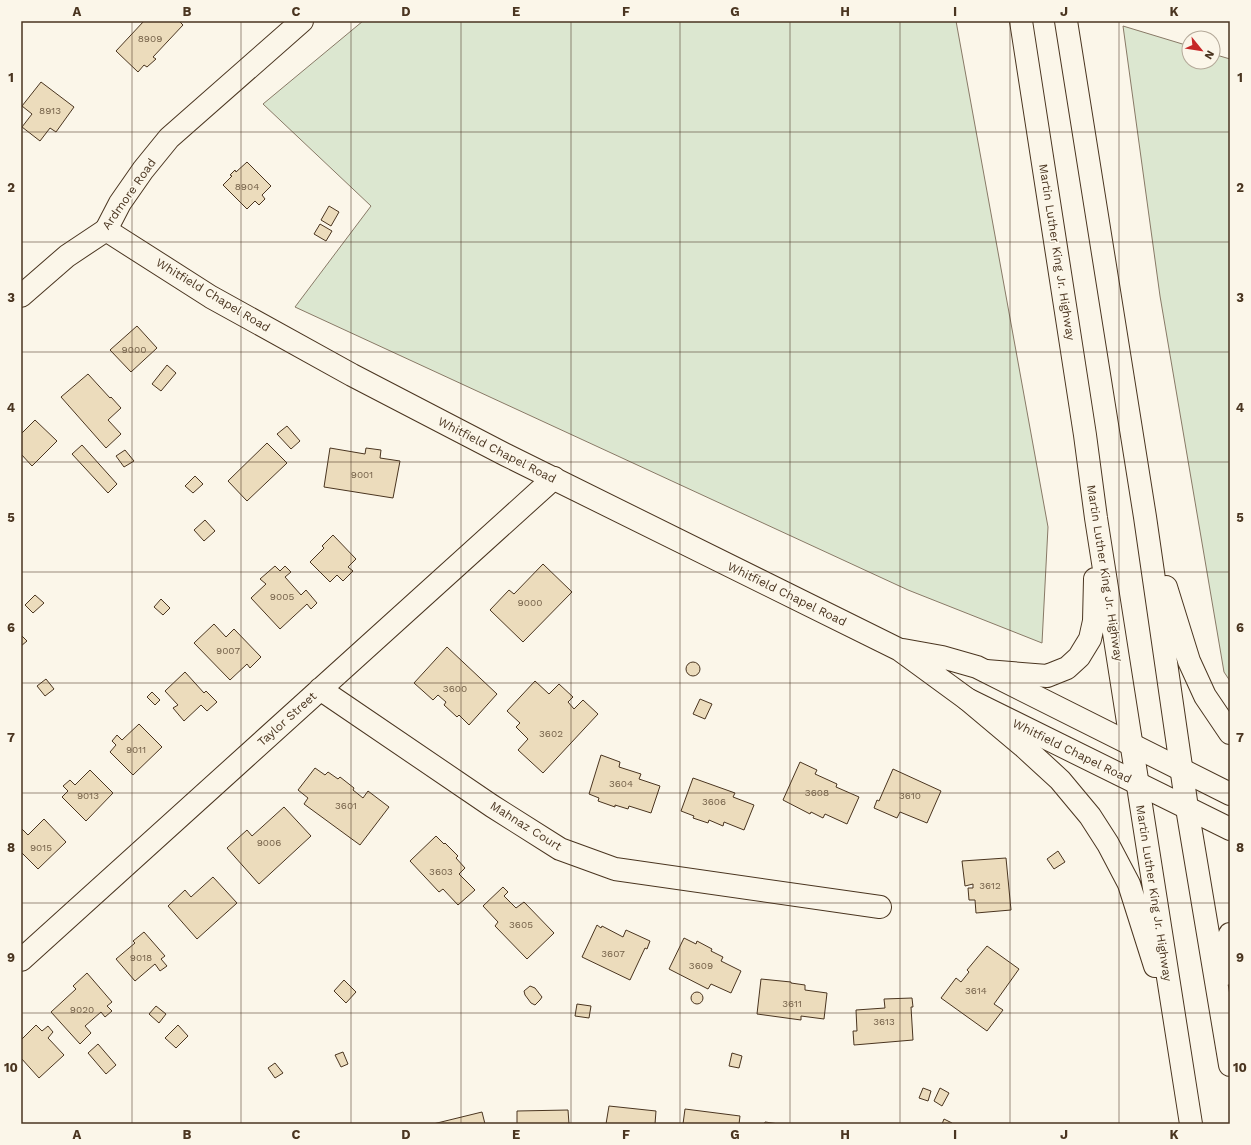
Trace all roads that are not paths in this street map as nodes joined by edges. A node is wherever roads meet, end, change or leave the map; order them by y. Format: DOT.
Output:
graph roads {
  1 [pos="302,21"];
  2 [pos="1021,21"];
  3 [pos="1067,26"];
  4 [pos="106,230"];
  5 [pos="21,296"];
  6 [pos="554,478"];
  7 [pos="1144,517"];
  8 [pos="1096,518"];
  9 [pos="900,650"];
  10 [pos="986,671"];
  11 [pos="320,689"];
  12 [pos="967,699"];
  13 [pos="1230,733"];
  14 [pos="1131,744"];
  15 [pos="1182,770"];
  16 [pos="1136,783"];
  17 [pos="1230,794"];
  18 [pos="1187,808"];
  19 [pos="1230,829"];
  20 [pos="880,907"];
  21 [pos="1230,934"];
  22 [pos="21,960"];
  23 [pos="1220,998"];
  24 [pos="1177,1034"];
  25 [pos="1230,1065"];
  26 [pos="1191,1124"];
  1 -- 4 [label="street, Ardmore Road"];
  2 -- 8 [label="street, Martin Luther King Jr. Highway"];
  3 -- 7 [label="street"];
  4 -- 5 [label="street, Ardmore Road"];
  4 -- 6 [label="street, Whitfield Chapel Road"];
  6 -- 9 [label="street, Whitfield Chapel Road"];
  6 -- 11 [label="street, Taylor Street"];
  7 -- 13 [label="street"];
  7 -- 15 [label="street"];
  8 -- 10 [label="street"];
  8 -- 14 [label="street, Martin Luther King Jr. Highway"];
  9 -- 10 [label="street, Whitfield Chapel Road"];
  9 -- 12 [label="street, Whitfield Chapel Road"];
  10 -- 14 [label="street, Whitfield Chapel Road"];
  11 -- 20 [label="street, Mahnaz Court"];
  11 -- 22 [label="street, Taylor Street"];
  12 -- 16 [label="street, Whitfield Chapel Road"];
  12 -- 24 [label="street"];
  14 -- 15 [label="street, Whitfield Chapel Road"];
  14 -- 16 [label="street, Martin Luther King Jr. Highway"];
  15 -- 17 [label="street, Whitfield Chapel Road"];
  15 -- 18 [label="street"];
  16 -- 18 [label="street, Whitfield Chapel Road"];
  16 -- 24 [label="street, Martin Luther King Jr. Highway"];
  18 -- 19 [label="street, Whitfield Chapel Road"];
  18 -- 23 [label="street"];
  21 -- 23 [label="street"];
  23 -- 25 [label="street"];
  24 -- 26 [label="street, Martin Luther King Jr. Highway"];
}
